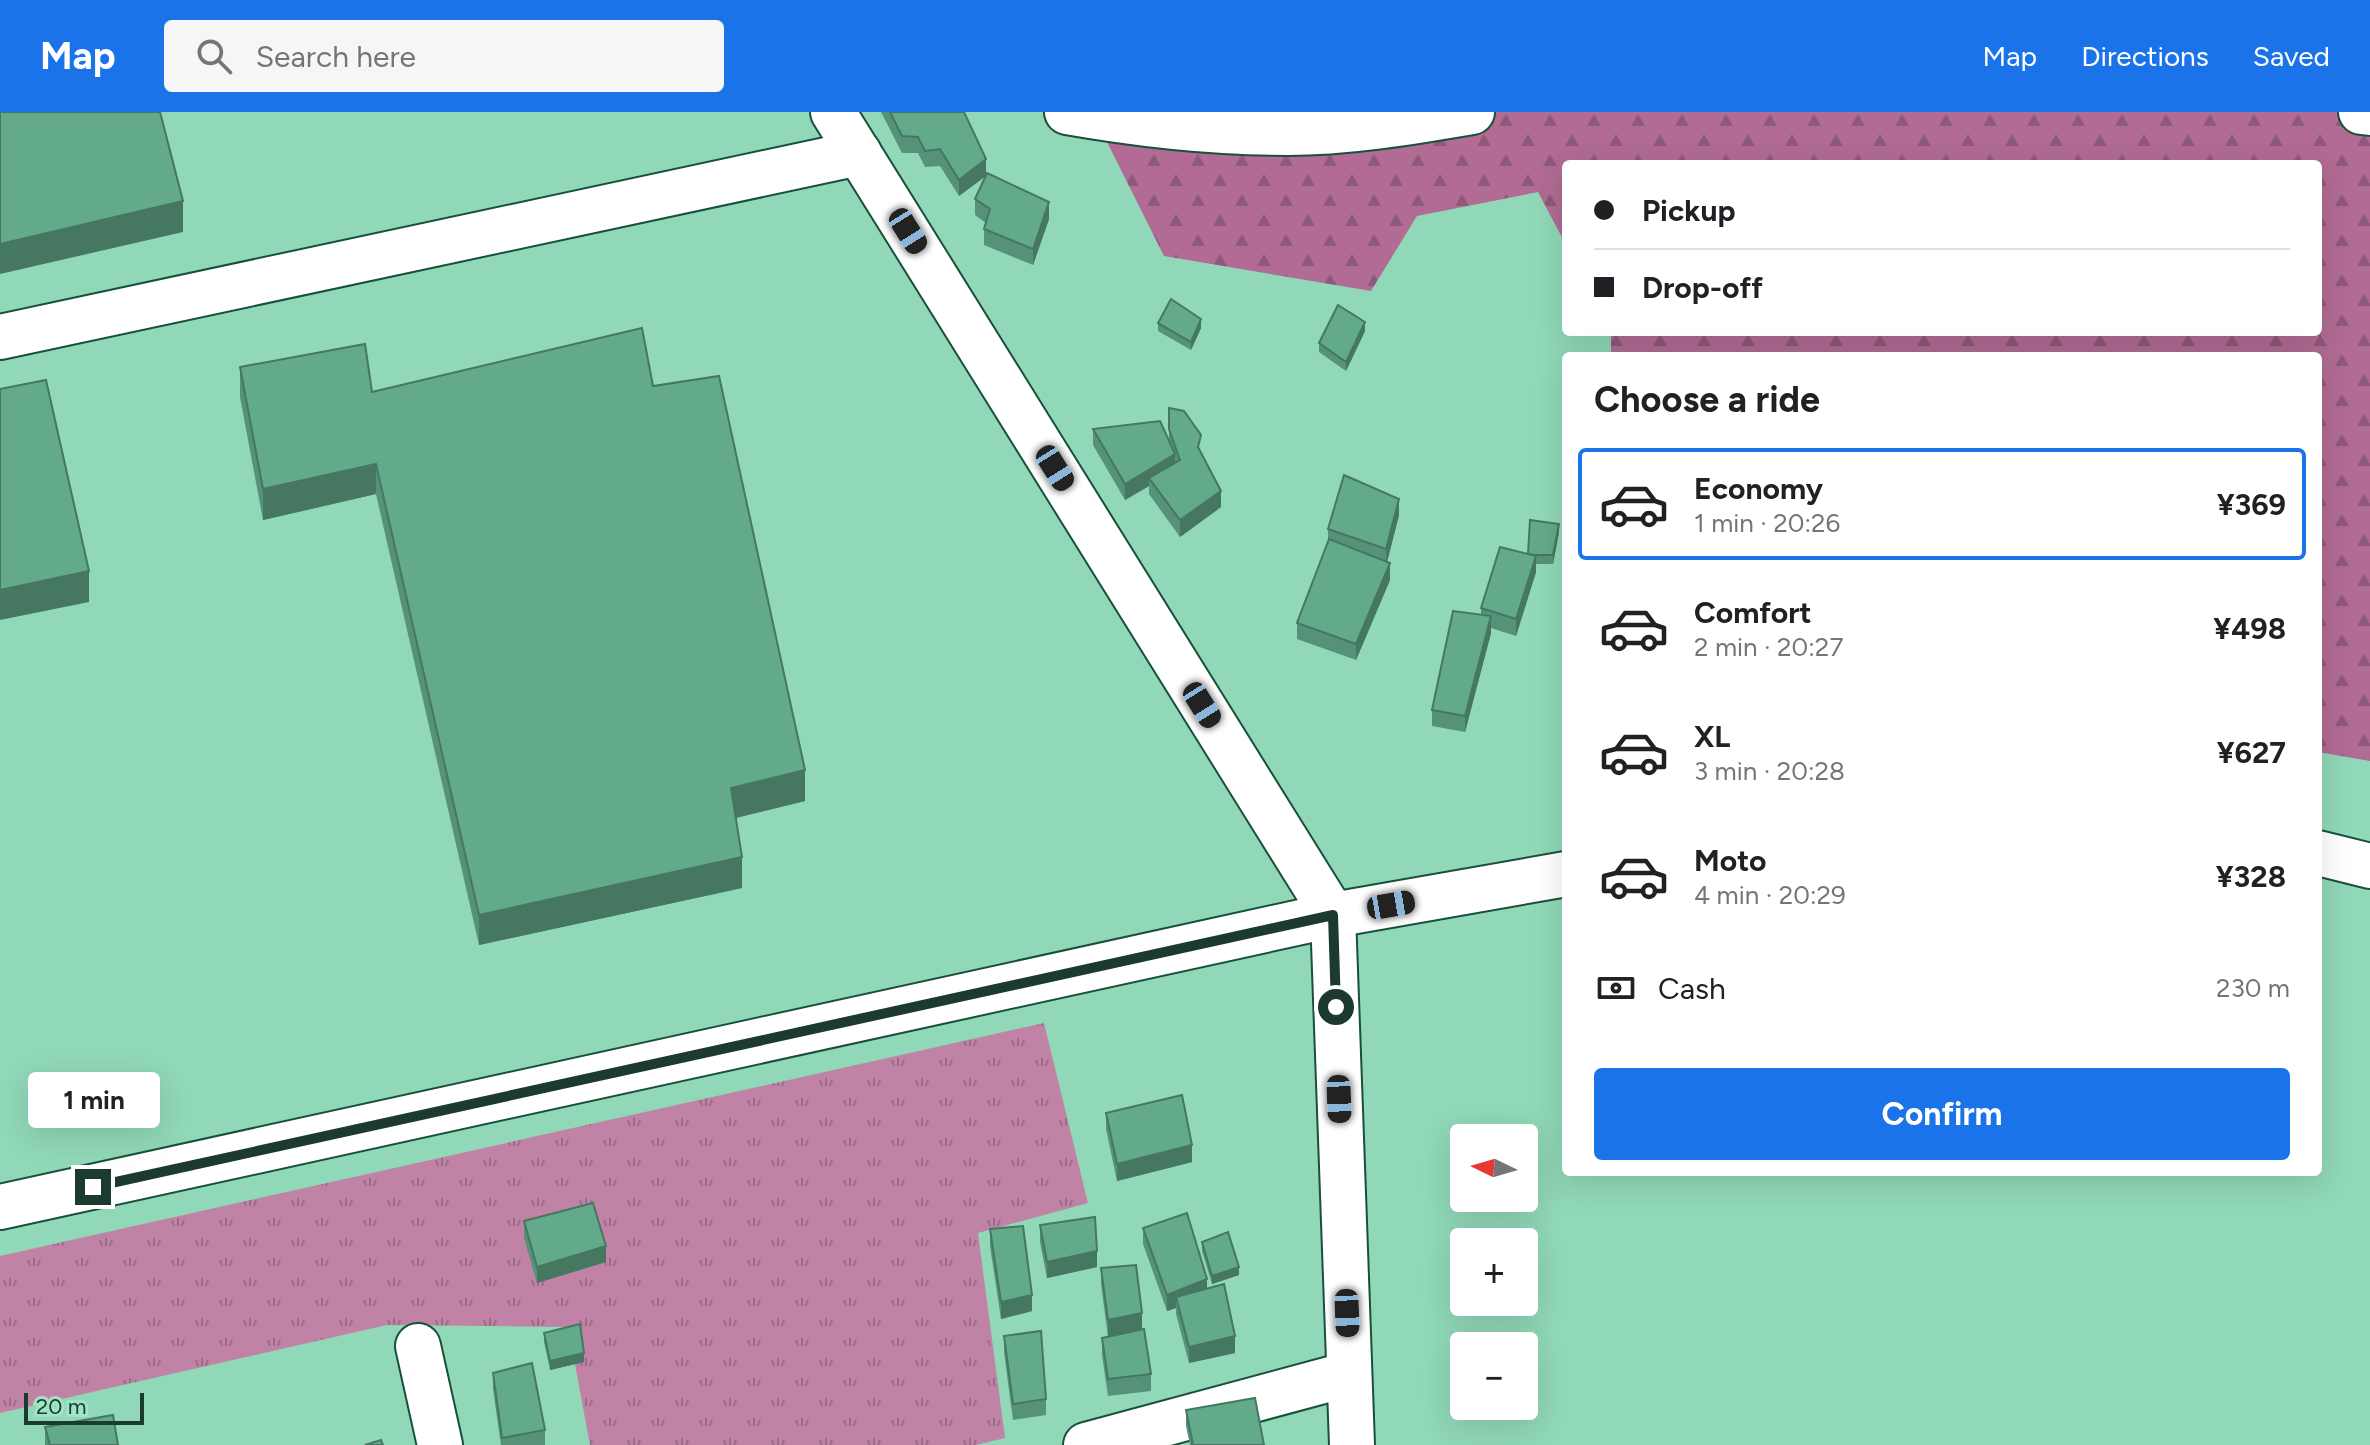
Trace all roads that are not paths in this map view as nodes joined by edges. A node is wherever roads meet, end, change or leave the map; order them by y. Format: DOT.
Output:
graph roads {
  1 [pos="833,112"];
  2 [pos="1067,112"];
  3 [pos="1472,112"];
  4 [pos="2361,112"];
  5 [pos="2370,113"];
  6 [pos="859,153"];
  7 [pos="0,337"];
  8 [pos="2322,854"];
  9 [pos="2370,866"];
  10 [pos="1562,875"];
  11 [pos="1333,915"];
  12 [pos="0,1207"];
  13 [pos="418,1346"];
  14 [pos="1349,1374"];
  15 [pos="440,1445"];
  16 [pos="1086,1445"];
  17 [pos="1352,1445"];
  1 -- 6 [label="street"];
  2 -- 3 [label="street"];
  4 -- 5 [label="street"];
  6 -- 7 [label="street"];
  6 -- 11 [label="street"];
  8 -- 9 [label="street"];
  10 -- 11 [label="street"];
  11 -- 12 [label="street"];
  11 -- 14 [label="street"];
  13 -- 15 [label="street"];
  14 -- 16 [label="street"];
  14 -- 17 [label="street"];
}
